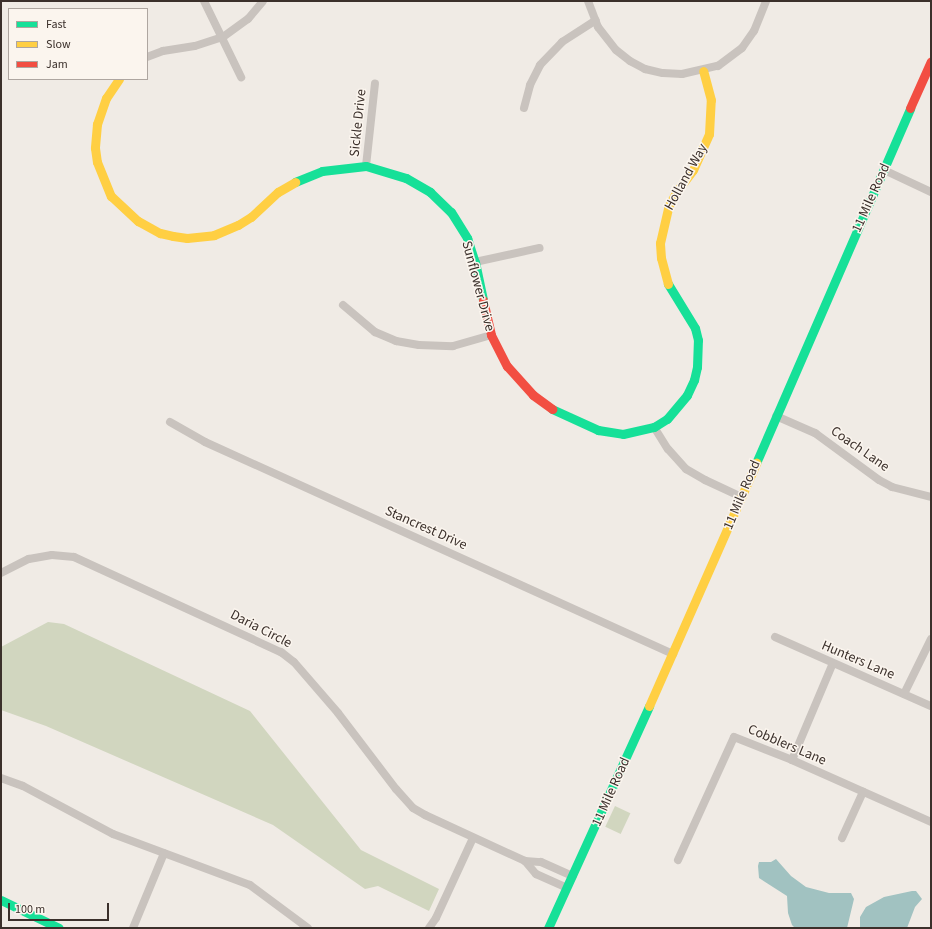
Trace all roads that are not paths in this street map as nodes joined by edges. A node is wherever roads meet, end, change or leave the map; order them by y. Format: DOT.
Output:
graph roads {
  1 [pos="204,1"];
  2 [pos="263,1"];
  3 [pos="588,1"];
  4 [pos="766,1"];
  5 [pos="596,20"];
  6 [pos="223,37"];
  7 [pos="148,57"];
  8 [pos="931,61"];
  9 [pos="703,70"];
  10 [pos="240,77"];
  11 [pos="118,80"];
  12 [pos="375,82"];
  13 [pos="524,108"];
  14 [pos="366,166"];
  15 [pos="884,170"];
  16 [pos="931,192"];
  17 [pos="539,248"];
  18 [pos="475,262"];
  19 [pos="343,305"];
  20 [pos="491,335"];
  21 [pos="776,416"];
  22 [pos="170,422"];
  23 [pos="654,427"];
  24 [pos="931,496"];
  25 [pos="741,497"];
  26 [pos="1,573"];
  27 [pos="775,637"];
  28 [pos="931,639"];
  29 [pos="673,654"];
  30 [pos="833,663"];
  31 [pos="904,694"];
  32 [pos="931,706"];
  33 [pos="792,760"];
  34 [pos="1,778"];
  35 [pos="862,792"];
  36 [pos="931,822"];
  37 [pos="473,838"];
  38 [pos="842,838"];
  39 [pos="164,853"];
  40 [pos="678,860"];
  41 [pos="525,862"];
  42 [pos="572,876"];
  43 [pos="567,888"];
  44 [pos="1,900"];
  45 [pos="60,928"];
  46 [pos="133,928"];
  47 [pos="308,928"];
  48 [pos="429,928"];
  49 [pos="548,928"];
  1 -- 6 [label="street"];
  2 -- 6 [label="street"];
  3 -- 5 [label="street"];
  4 -- 9 [label="street"];
  5 -- 9 [label="street"];
  5 -- 13 [label="street"];
  6 -- 7 [label="street"];
  6 -- 10 [label="street"];
  8 -- 15 [label="street, 11 Mile Road"];
  9 -- 23 [label="street, Holland Way"];
  11 -- 14 [label="street, Sunflower Drive"];
  12 -- 14 [label="street, Sickle Drive"];
  14 -- 18 [label="street, Sunflower Drive"];
  15 -- 16 [label="street"];
  15 -- 21 [label="street, 11 Mile Road"];
  17 -- 18 [label="street"];
  18 -- 20 [label="street, Sunflower Drive"];
  19 -- 20 [label="street"];
  20 -- 23 [label="street, Sunflower Drive"];
  21 -- 24 [label="street, Coach Lane"];
  21 -- 25 [label="street, 11 Mile Road"];
  22 -- 29 [label="street, Stancrest Drive"];
  23 -- 25 [label="street"];
  25 -- 29 [label="street, 11 Mile Road"];
  26 -- 37 [label="street, Daria Circle"];
  27 -- 30 [label="street, Hunters Lane"];
  28 -- 31 [label="street"];
  29 -- 42 [label="street, 11 Mile Road"];
  30 -- 31 [label="street, Hunters Lane"];
  30 -- 33 [label="street"];
  31 -- 32 [label="street, Hunters Lane"];
  33 -- 35 [label="street, Cobblers Lane"];
  33 -- 40 [label="street, Cobblers Lane"];
  34 -- 39 [label="street"];
  35 -- 36 [label="street, Cobblers Lane"];
  35 -- 38 [label="street"];
  37 -- 41 [label="street, Daria Circle"];
  37 -- 48 [label="street"];
  39 -- 46 [label="street"];
  39 -- 47 [label="street"];
  41 -- 42 [label="street, Daria Circle"];
  41 -- 43 [label="street, Daria Circle"];
  42 -- 43 [label="street, 11 Mile Road"];
  43 -- 49 [label="street, 11 Mile Road"];
  44 -- 45 [label="street"];
}
